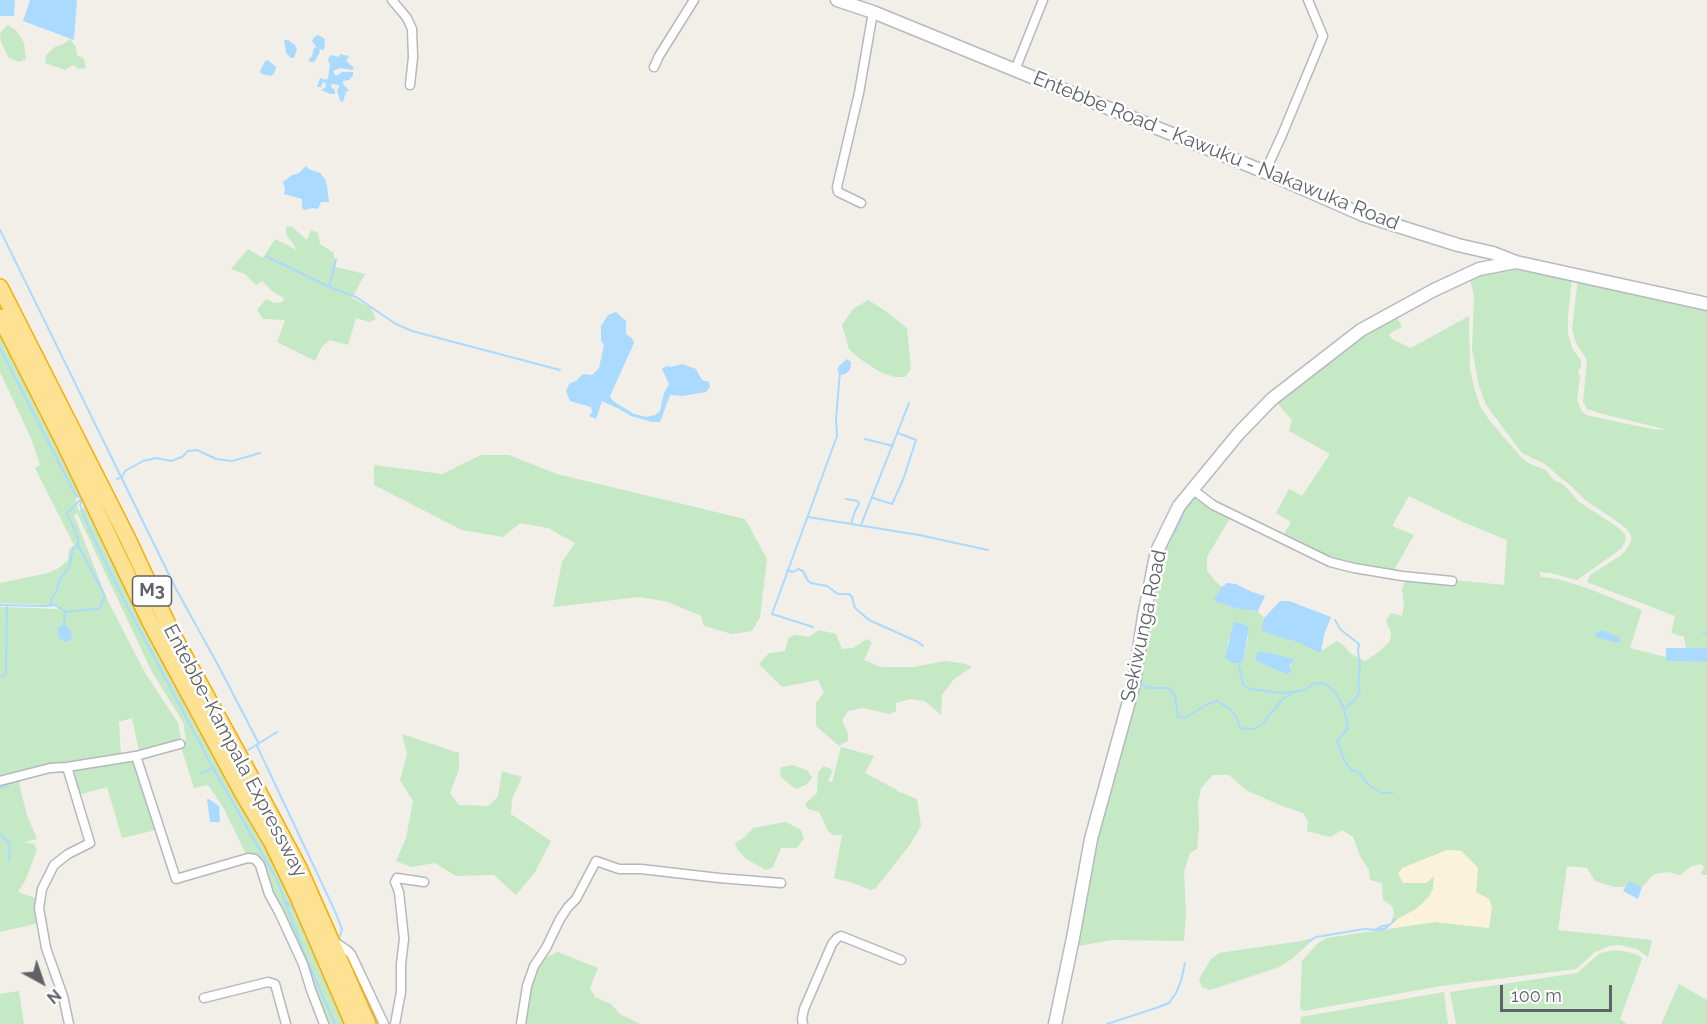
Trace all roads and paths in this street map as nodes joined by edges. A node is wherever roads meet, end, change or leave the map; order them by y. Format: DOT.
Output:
graph roads {
  1 [pos="392,0"];
  2 [pos="694,0"];
  3 [pos="837,0"];
  4 [pos="1043,0"];
  5 [pos="1308,0"];
  6 [pos="873,12"];
  7 [pos="654,67"];
  8 [pos="1015,70"];
  9 [pos="410,85"];
  10 [pos="1265,172"];
  11 [pos="861,203"];
  12 [pos="1466,247"];
  13 [pos="1516,262"];
  14 [pos="1473,272"];
  15 [pos="0,287"];
  16 [pos="1707,304"];
  17 [pos="0,317"];
  18 [pos="1192,489"];
  19 [pos="1452,581"];
  20 [pos="180,744"];
  21 [pos="136,756"];
  22 [pos="66,767"];
  23 [pos="0,781"];
  24 [pos="424,882"];
  25 [pos="781,883"];
  26 [pos="332,940"];
  27 [pos="901,960"];
  28 [pos="204,998"];
  29 [pos="69,1024"];
  30 [pos="286,1024"];
  31 [pos="324,1024"];
  32 [pos="353,1024"];
  33 [pos="368,1024"];
  34 [pos="384,1024"];
  35 [pos="395,1024"];
  36 [pos="521,1024"];
  37 [pos="803,1024"];
  38 [pos="1055,1024"];
  1 -- 9 [label="street"];
  2 -- 7 [label="street"];
  3 -- 6 [label="main road, Entebbe Road - Kawuku - Nakawuka Road"];
  4 -- 8 [label="street"];
  5 -- 10 [label="street"];
  6 -- 8 [label="main road, Entebbe Road - Kawuku - Nakawuka Road"];
  6 -- 11 [label="street"];
  8 -- 10 [label="main road, Entebbe Road - Kawuku - Nakawuka Road"];
  10 -- 12 [label="main road, Entebbe Road - Kawuku - Nakawuka Road"];
  12 -- 13 [label="main road, Entebbe Road - Kawuku - Nakawuka Road"];
  12 -- 14 [label="main road"];
  13 -- 14 [label="main road, Sekiwunga Road"];
  13 -- 16 [label="main road, Entebbe Road - Kawuku - Nakawuka Road"];
  14 -- 18 [label="main road, Sekiwunga Road"];
  15 -- 26 [label="highway, Entebbe-Kampala Expressway / M3"];
  17 -- 32 [label="highway, Entebbe-Kampala Expressway / M3"];
  18 -- 19 [label="street"];
  18 -- 38 [label="main road, Sekiwunga Road"];
  20 -- 21 [label="street"];
  21 -- 22 [label="street"];
  21 -- 31 [label="street"];
  22 -- 23 [label="street"];
  22 -- 29 [label="street"];
  24 -- 35 [label="street"];
  25 -- 36 [label="street"];
  26 -- 33 [label="highway, Entebbe-Kampala Expressway / M3"];
  26 -- 34 [label="street"];
  27 -- 37 [label="street"];
  28 -- 30 [label="street"];
}
